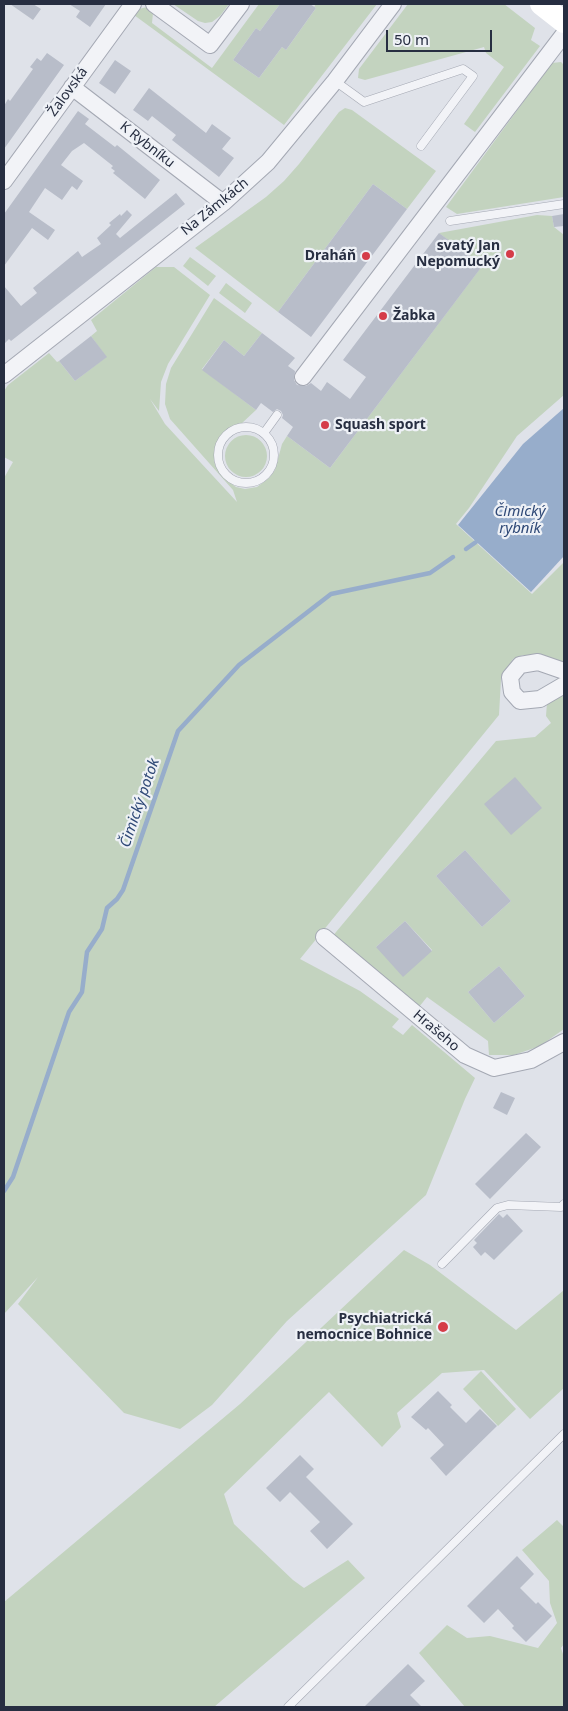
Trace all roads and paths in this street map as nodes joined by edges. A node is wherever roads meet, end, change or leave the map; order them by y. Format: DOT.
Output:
graph roads {
  1 [pos="133,4"];
  2 [pos="154,4"];
  3 [pos="241,4"];
  4 [pos="393,4"];
  5 [pos="541,4"];
  6 [pos="564,22"];
  7 [pos="564,34"];
  8 [pos="335,81"];
  9 [pos="72,87"];
  10 [pos="422,146"];
  11 [pos="7,171"];
  12 [pos="222,203"];
  13 [pos="564,204"];
  14 [pos="450,221"];
  15 [pos="4,375"];
  16 [pos="303,377"];
  17 [pos="277,415"];
  18 [pos="264,433"];
  19 [pos="564,672"];
  20 [pos="564,685"];
  21 [pos="324,937"];
  22 [pos="564,1042"];
  23 [pos="563,1207"];
  24 [pos="442,1264"];
  25 [pos="564,1436"];
  26 [pos="288,1707"];
  1 -- 9 [label="street, Žalovská"];
  2 -- 3 [label="street"];
  4 -- 8 [label="street, Na Zámkách"];
  5 -- 6 [label="street"];
  7 -- 16 [label="street"];
  8 -- 10 [label="lane"];
  8 -- 12 [label="street, Na Zámkách"];
  9 -- 11 [label="street, Žalovská"];
  9 -- 12 [label="street, K Rybníku"];
  12 -- 15 [label="street, Na Zámkách"];
  13 -- 14 [label="lane"];
  17 -- 18 [label="lane"];
  18 -- 18 [label="lane"];
  19 -- 20 [label="street"];
  21 -- 22 [label="street, Hrašeho"];
  23 -- 24 [label="lane"];
  25 -- 26 [label="lane"];
}
